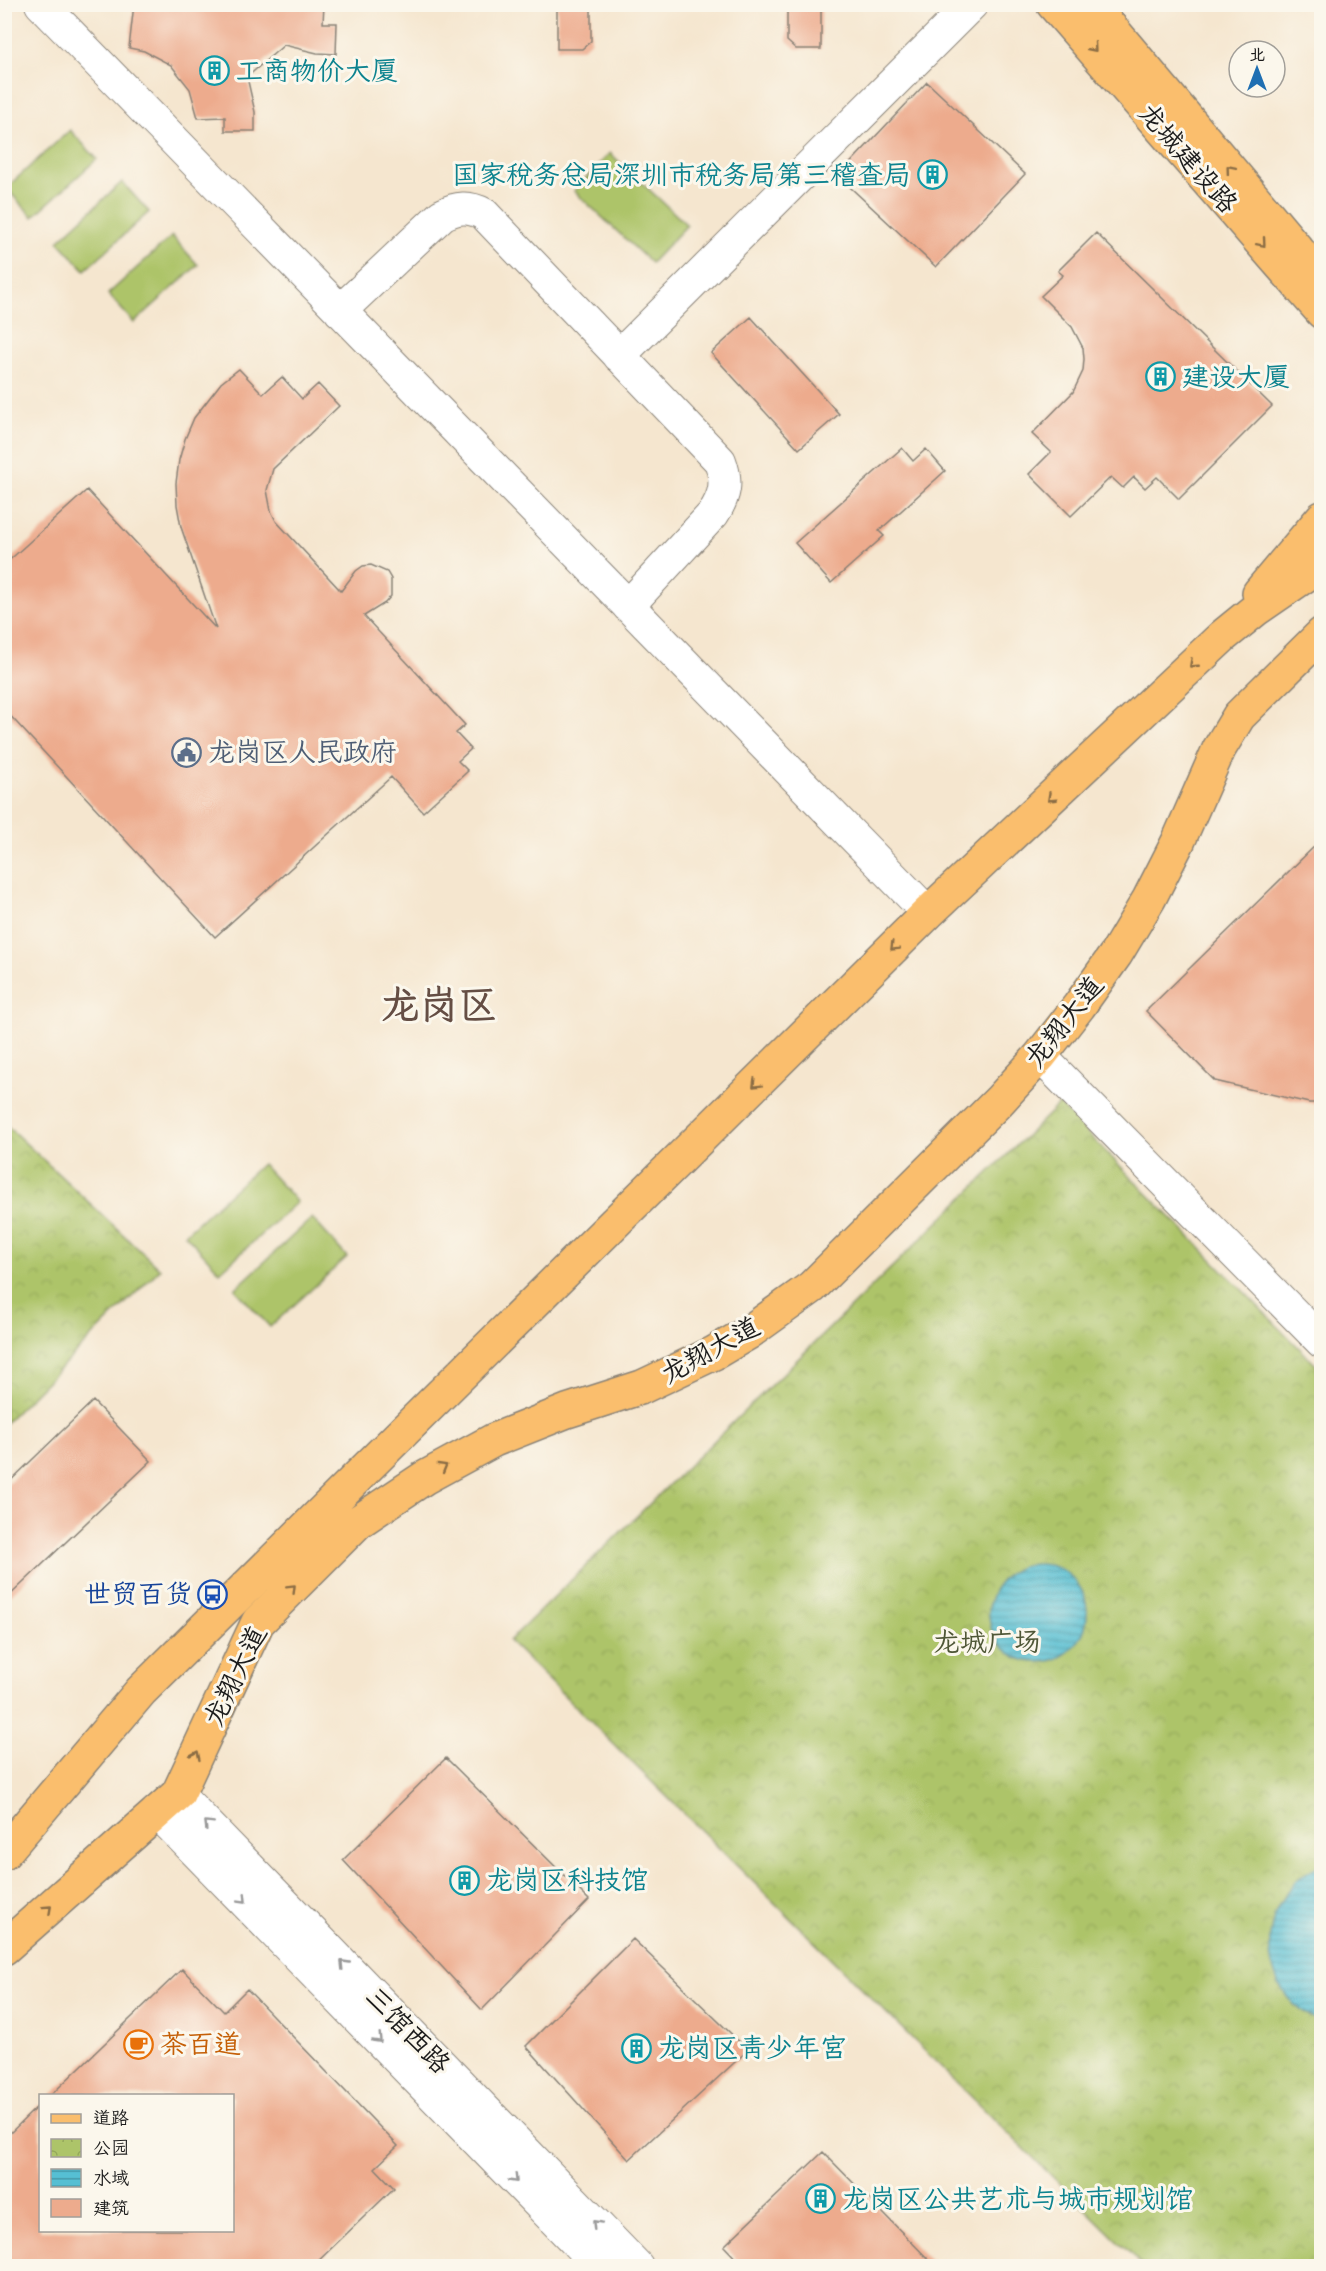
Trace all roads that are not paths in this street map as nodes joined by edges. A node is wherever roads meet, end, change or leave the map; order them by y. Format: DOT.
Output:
graph roads {
  1 [pos="41,4"];
  2 [pos="972,4"];
  3 [pos="1053,4"];
  4 [pos="1091,4"];
  5 [pos="1322,278"];
  6 [pos="340,311"];
  7 [pos="1322,312"];
  8 [pos="619,356"];
  9 [pos="1322,518"];
  10 [pos="1322,564"];
  11 [pos="628,606"];
  12 [pos="1322,634"];
  13 [pos="1223,636"];
  14 [pos="928,913"];
  15 [pos="1040,1056"];
  16 [pos="1322,1342"];
  17 [pos="168,1803"];
  18 [pos="4,1853"];
  19 [pos="4,1948"];
  20 [pos="599,2266"];
  21 [pos="637,2266"];
  1 -- 6 [label="street"];
  2 -- 8 [label="street"];
  3 -- 7 [label="main road, 龙城建设路, one-way"];
  5 -- 4 [label="main road, 龙城建设路, one-way"];
  6 -- 8 [label="street"];
  6 -- 11 [label="street"];
  8 -- 11 [label="street"];
  9 -- 13 [label="main road"];
  10 -- 13 [label="main road, 龙翔大道"];
  11 -- 14 [label="street"];
  12 -- 15 [label="main road, 龙翔大道"];
  13 -- 14 [label="main road, 龙翔大道, one-way"];
  14 -- 18 [label="main road, 龙翔大道, one-way"];
  15 -- 16 [label="street"];
  17 -- 15 [label="main road, 龙翔大道, one-way"];
  19 -- 17 [label="main road, 龙翔大道, one-way"];
  17 -- 20 [label="street, 三馆西路, one-way"];
  21 -- 17 [label="street, 三馆西路, one-way"];
}
